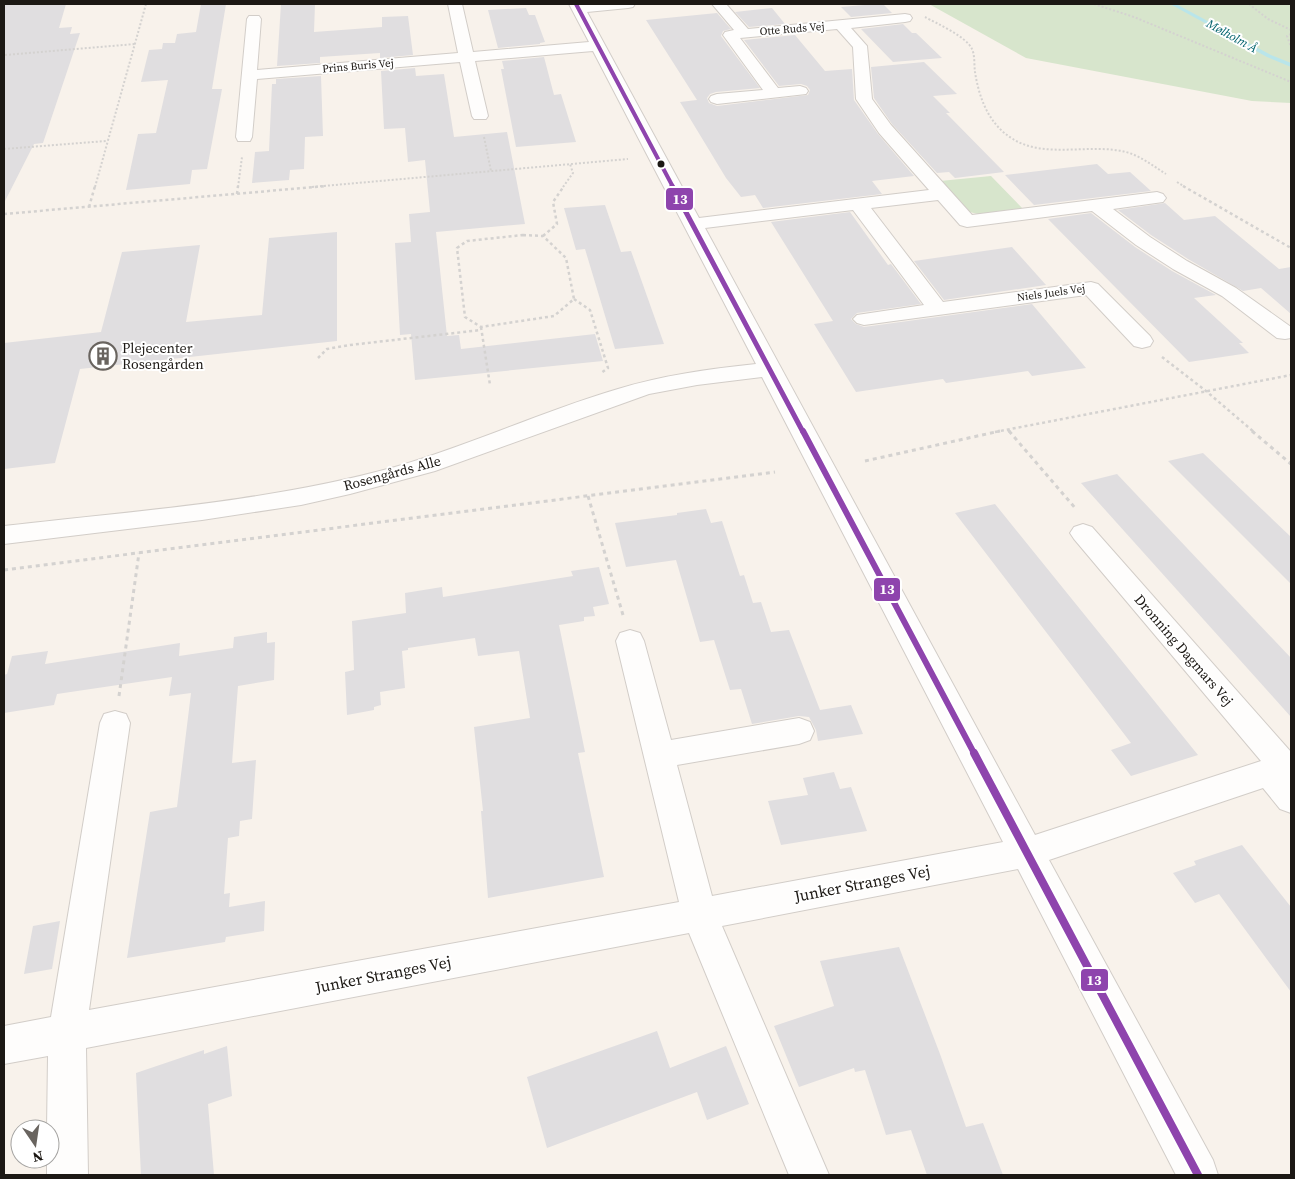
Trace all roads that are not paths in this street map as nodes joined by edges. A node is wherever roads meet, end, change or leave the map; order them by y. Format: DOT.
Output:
graph roads {
  1 [pos="455,4"];
  2 [pos="628,4"];
  3 [pos="719,4"];
  4 [pos="577,6"];
  5 [pos="905,18"];
  6 [pos="254,19"];
  7 [pos="840,24"];
  8 [pos="744,33"];
  9 [pos="598,46"];
  10 [pos="466,57"];
  11 [pos="251,75"];
  12 [pos="800,91"];
  13 [pos="773,93"];
  14 [pos="717,99"];
  15 [pos="480,116"];
  16 [pos="244,137"];
  17 [pos="942,194"];
  18 [pos="1157,198"];
  19 [pos="858,204"];
  20 [pos="1097,206"];
  21 [pos="694,224"];
  22 [pos="938,309"];
  23 [pos="864,319"];
  24 [pos="1285,333"];
  25 [pos="1142,341"];
  26 [pos="769,370"];
  27 [pos="1083,533"];
  28 [pos="4,535"];
  29 [pos="630,641"];
  30 [pos="115,723"];
  31 [pos="799,731"];
  32 [pos="659,754"];
  33 [pos="1282,768"];
  34 [pos="1291,799"];
  35 [pos="1025,853"];
  36 [pos="699,914"];
  37 [pos="67,1033"];
  38 [pos="4,1045"];
  39 [pos="67,1175"];
  40 [pos="809,1175"];
  41 [pos="1198,1175"];
  1 -- 10 [label="street"];
  2 -- 4 [label="street"];
  3 -- 8 [label="street, Otte Ruds Vej"];
  4 -- 9 [label="street"];
  5 -- 7 [label="street, Otte Ruds Vej"];
  6 -- 11 [label="street"];
  7 -- 8 [label="street, Otte Ruds Vej"];
  7 -- 17 [label="street, Otte Ruds Vej"];
  8 -- 13 [label="street, Otte Ruds Vej"];
  9 -- 10 [label="street, Prins Buris Vej"];
  9 -- 21 [label="street"];
  10 -- 11 [label="street, Prins Buris Vej"];
  10 -- 15 [label="street"];
  11 -- 16 [label="street"];
  12 -- 13 [label="street"];
  13 -- 14 [label="street"];
  17 -- 19 [label="street"];
  17 -- 20 [label="street"];
  18 -- 20 [label="street"];
  19 -- 21 [label="street"];
  19 -- 22 [label="street"];
  20 -- 24 [label="street"];
  21 -- 26 [label="street"];
  22 -- 23 [label="street, Niels Juels Vej"];
  22 -- 25 [label="street, Niels Juels Vej"];
  26 -- 28 [label="street, Rosengårds Alle"];
  26 -- 35 [label="street"];
  27 -- 33 [label="street, Dronning Dagmars Vej"];
  29 -- 32 [label="street"];
  30 -- 37 [label="street"];
  31 -- 32 [label="street"];
  32 -- 36 [label="street"];
  33 -- 34 [label="street, Dronning Dagmars Vej"];
  33 -- 35 [label="street"];
  35 -- 36 [label="street, Junker Stranges Vej"];
  35 -- 41 [label="street"];
  36 -- 37 [label="street, Junker Stranges Vej"];
  36 -- 40 [label="street"];
  37 -- 38 [label="street, Junker Stranges Vej"];
  37 -- 39 [label="street"];
}
